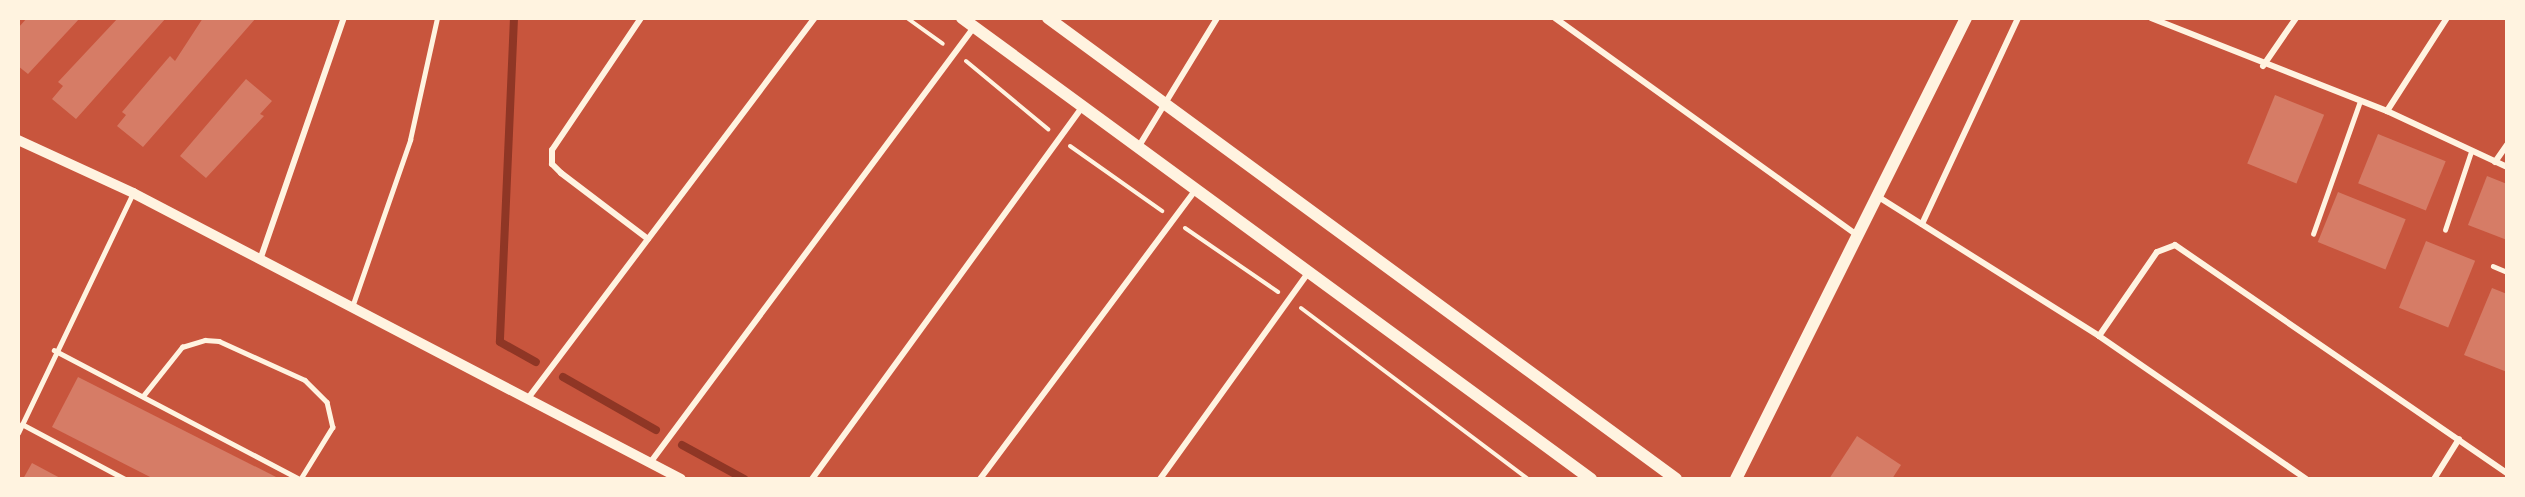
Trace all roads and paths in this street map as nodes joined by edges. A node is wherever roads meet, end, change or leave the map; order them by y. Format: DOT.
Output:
graph roads {
  1 [pos="344,18"];
  2 [pos="437,18"];
  3 [pos="641,18"];
  4 [pos="815,18"];
  5 [pos="907,18"];
  6 [pos="962,18"];
  7 [pos="1048,18"];
  8 [pos="1217,18"];
  9 [pos="1555,18"];
  10 [pos="1966,18"];
  11 [pos="2018,18"];
  12 [pos="2151,18"];
  13 [pos="2296,18"];
  14 [pos="2447,18"];
  15 [pos="974,27"];
  16 [pos="957,54"];
  17 [pos="2263,66"];
  18 [pos="2360,100"];
  19 [pos="1164,103"];
  20 [pos="1083,106"];
  21 [pos="2386,111"];
  22 [pos="1058,137"];
  23 [pos="18,140"];
  24 [pos="2507,145"];
  25 [pos="1139,146"];
  26 [pos="2471,152"];
  27 [pos="2495,162"];
  28 [pos="2507,167"];
  29 [pos="1197,188"];
  30 [pos="133,194"];
  31 [pos="1877,196"];
  32 [pos="1172,218"];
  33 [pos="1922,224"];
  34 [pos="2445,230"];
  35 [pos="2313,234"];
  36 [pos="1858,236"];
  37 [pos="648,239"];
  38 [pos="260,260"];
  39 [pos="2493,266"];
  40 [pos="1311,270"];
  41 [pos="2507,272"];
  42 [pos="1290,300"];
  43 [pos="352,307"];
  44 [pos="2099,336"];
  45 [pos="54,350"];
  46 [pos="142,396"];
  47 [pos="529,397"];
  48 [pos="22,424"];
  49 [pos="18,433"];
  50 [pos="2459,440"];
  51 [pos="650,463"];
  52 [pos="2507,473"];
  53 [pos="125,479"];
  54 [pos="301,479"];
  55 [pos="681,479"];
  56 [pos="812,479"];
  57 [pos="980,479"];
  58 [pos="1160,479"];
  59 [pos="1528,479"];
  60 [pos="1592,479"];
  61 [pos="1676,479"];
  62 [pos="1736,479"];
  63 [pos="2306,479"];
  64 [pos="2434,479"];
  1 -- 38 [label="street"];
  2 -- 43 [label="lane"];
  3 -- 37 [label="street"];
  4 -- 37 [label="street"];
  5 -- 16 [label="path"];
  6 -- 15 [label="main road"];
  7 -- 19 [label="main road"];
  8 -- 19 [label="street"];
  9 -- 36 [label="street"];
  10 -- 31 [label="main road"];
  11 -- 33 [label="street"];
  12 -- 17 [label="street"];
  13 -- 17 [label="street"];
  14 -- 21 [label="street"];
  15 -- 16 [label="street"];
  15 -- 20 [label="main road"];
  16 -- 22 [label="path"];
  16 -- 51 [label="street"];
  17 -- 18 [label="street"];
  18 -- 21 [label="street"];
  18 -- 35 [label="lane"];
  19 -- 25 [label="street"];
  19 -- 61 [label="main road"];
  20 -- 22 [label="street"];
  20 -- 25 [label="main road"];
  21 -- 26 [label="street"];
  22 -- 32 [label="path"];
  22 -- 56 [label="street"];
  23 -- 30 [label="street"];
  24 -- 27 [label="street"];
  25 -- 29 [label="main road"];
  26 -- 27 [label="street"];
  26 -- 34 [label="lane"];
  27 -- 28 [label="street"];
  29 -- 32 [label="street"];
  29 -- 40 [label="main road"];
  30 -- 38 [label="street"];
  30 -- 45 [label="lane"];
  31 -- 33 [label="street"];
  31 -- 36 [label="main road"];
  32 -- 42 [label="path"];
  32 -- 57 [label="street"];
  33 -- 44 [label="street"];
  36 -- 62 [label="main road"];
  37 -- 47 [label="street"];
  38 -- 43 [label="street"];
  39 -- 41 [label="lane"];
  40 -- 42 [label="street"];
  40 -- 60 [label="main road"];
  42 -- 58 [label="street"];
  42 -- 59 [label="path"];
  43 -- 47 [label="street"];
  44 -- 50 [label="street"];
  44 -- 63 [label="street"];
  45 -- 46 [label="lane"];
  45 -- 48 [label="lane"];
  46 -- 54 [label="lane"];
  46 -- 54 [label="lane"];
  47 -- 51 [label="street"];
  48 -- 49 [label="lane"];
  48 -- 53 [label="lane"];
  50 -- 52 [label="street"];
  50 -- 64 [label="street"];
  51 -- 55 [label="street"];
}
